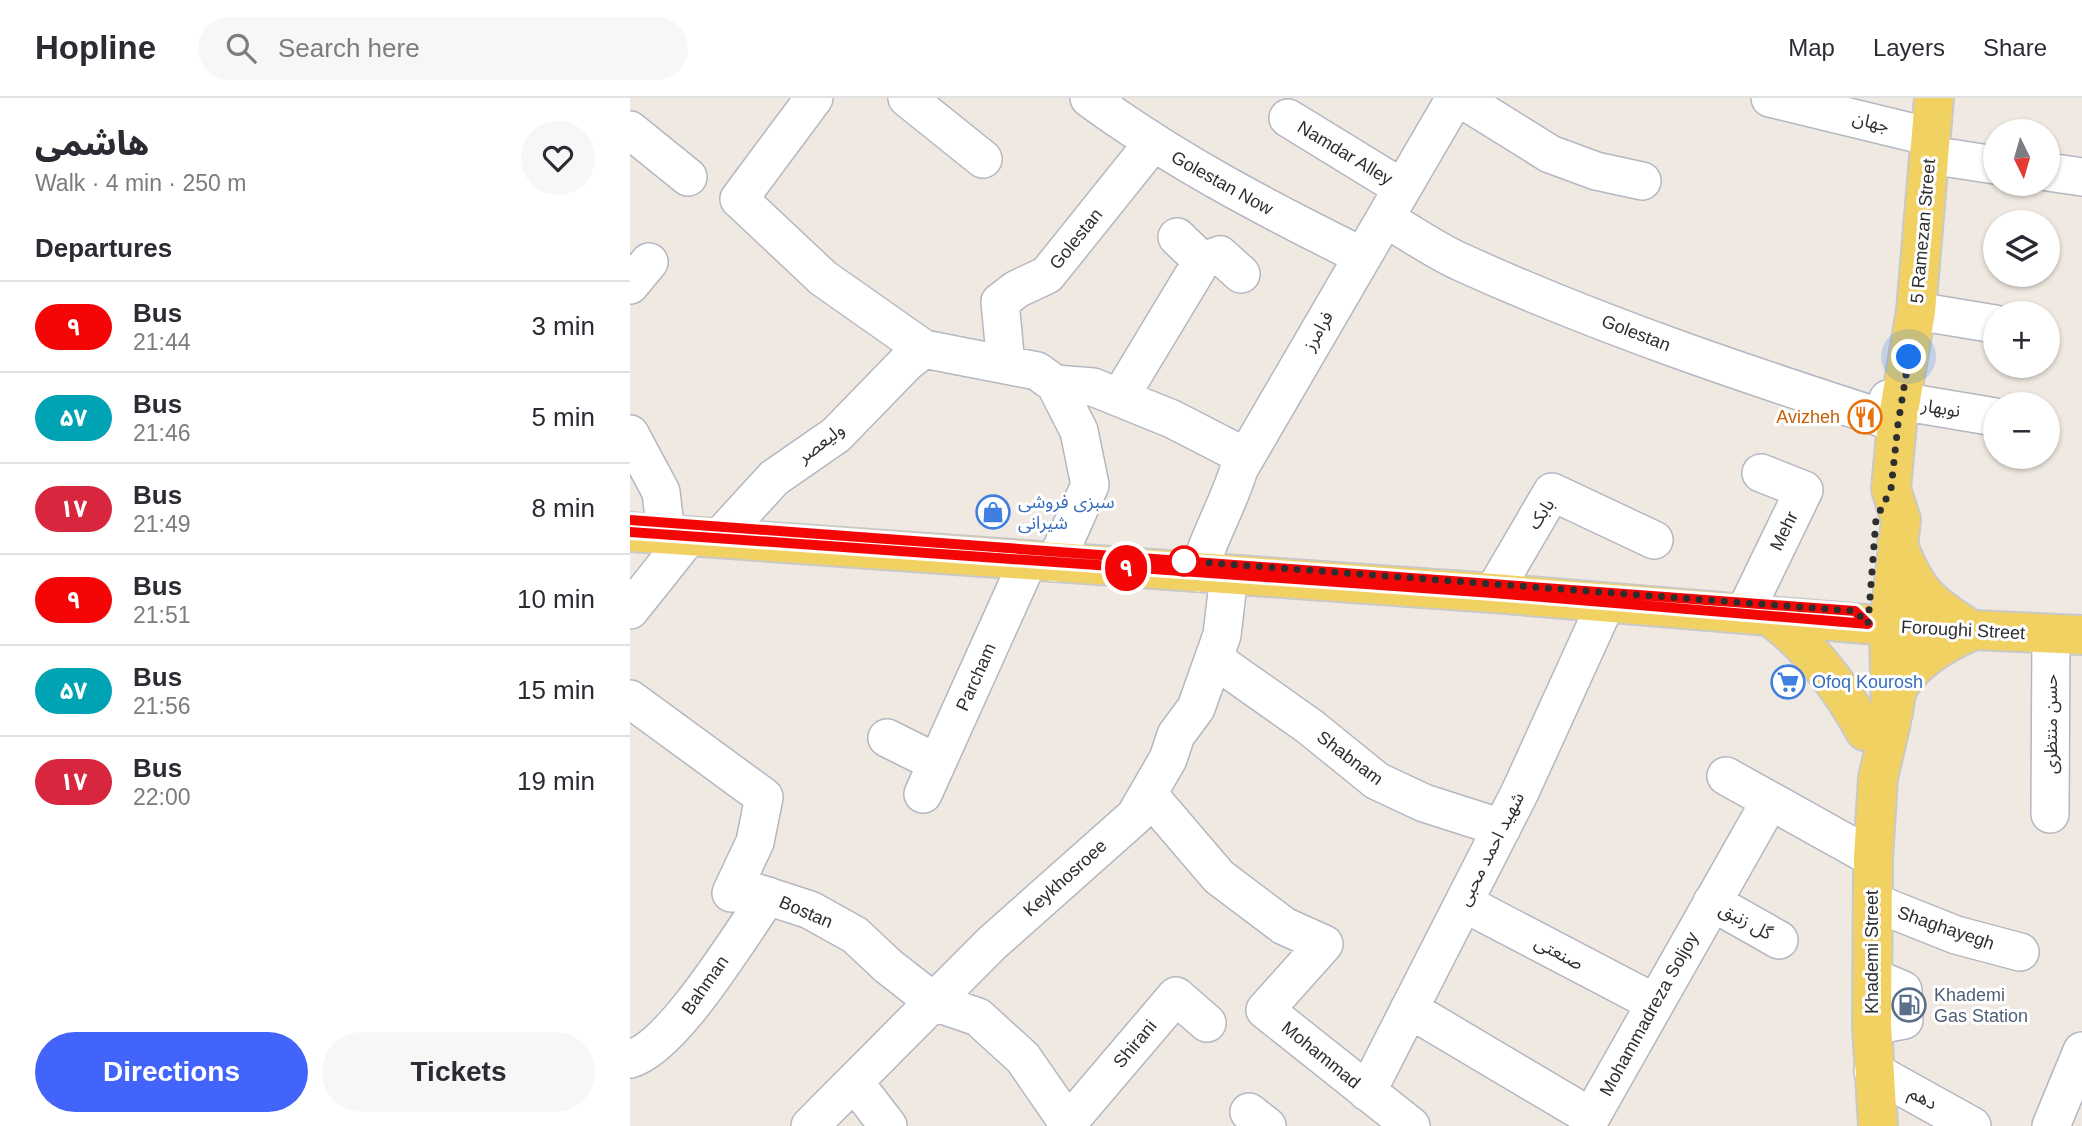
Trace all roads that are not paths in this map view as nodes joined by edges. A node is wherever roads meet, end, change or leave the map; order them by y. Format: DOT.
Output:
graph roads {
  1 [pos="907,98"];
  2 [pos="1090,98"];
  3 [pos="1458,98"];
  4 [pos="1770,98"];
  5 [pos="1934,98"];
  6 [pos="811,99"];
  7 [pos="1288,118"];
  8 [pos="630,131"];
  9 [pos="1152,144"];
  10 [pos="1930,146"];
  11 [pos="983,159"];
  12 [pos="1983,161"];
  13 [pos="2060,174"];
  14 [pos="688,177"];
  15 [pos="2082,177"];
  16 [pos="1642,181"];
  17 [pos="1393,203"];
  18 [pos="1362,256"];
  19 [pos="1241,274"];
  20 [pos="1916,311"];
  21 [pos="1983,322"];
  22 [pos="924,349"];
  23 [pos="1006,365"];
  24 [pos="1055,384"];
  25 [pos="1120,397"];
  26 [pos="1896,408"];
  27 [pos="1983,416"];
  28 [pos="630,434"];
  29 [pos="1246,457"];
  30 [pos="1761,473"];
  31 [pos="1891,489"];
  32 [pos="630,520"];
  33 [pos="676,535"];
  34 [pos="1654,540"];
  35 [pos="1897,543"];
  36 [pos="1041,562"];
  37 [pos="1213,574"];
  38 [pos="1493,593"];
  39 [pos="1606,603"];
  40 [pos="630,610"];
  41 [pos="1758,616"];
  42 [pos="1879,625"];
  43 [pos="1972,631"];
  44 [pos="2066,634"];
  45 [pos="1214,659"];
  46 [pos="630,699"];
  47 [pos="1878,726"];
  48 [pos="887,738"];
  49 [pos="1726,776"];
  50 [pos="1147,794"];
  51 [pos="1770,801"];
  52 [pos="2050,814"];
  53 [pos="1502,828"];
  54 [pos="1873,858"];
  55 [pos="768,896"];
  56 [pos="1712,902"];
  57 [pos="1873,902"];
  58 [pos="1464,903"];
  59 [pos="1779,940"];
  60 [pos="2020,952"];
  61 [pos="934,1002"];
  62 [pos="1655,1003"];
  63 [pos="1409,1009"];
  64 [pos="1207,1023"];
  65 [pos="2082,1051"];
  66 [pos="630,1059"];
  67 [pos="1873,1071"];
  68 [pos="855,1083"];
  69 [pos="1384,1112"];
  70 [pos="1069,1125"];
  71 [pos="810,1126"];
  72 [pos="888,1126"];
  73 [pos="1878,1126"];
  74 [pos="1972,1126"];
  75 [pos="2051,1126"];
  1 -- 11 [label="street"];
  2 -- 9 [label="street, Golestan Now"];
  3 -- 16 [label="street"];
  3 -- 17 [label="street, فرامرز"];
  4 -- 10 [label="street, جهان"];
  5 -- 10 [label="main road, 5 Ramezan Street"];
  6 -- 22 [label="street"];
  7 -- 17 [label="street, Namdar Alley"];
  8 -- 14 [label="street"];
  9 -- 18 [label="street, Golestan Now"];
  9 -- 23 [label="street, Golestan"];
  10 -- 12 [label="street, جهان"];
  10 -- 20 [label="main road, 5 Ramezan Street"];
  13 -- 15 [label="street"];
  17 -- 18 [label="street, فرامرز"];
  17 -- 26 [label="street, Golestan"];
  18 -- 29 [label="street, فرامرز"];
  19 -- 25 [label="street"];
  20 -- 21 [label="street"];
  20 -- 26 [label="main road, 5 Ramezan Street"];
  22 -- 23 [label="street"];
  22 -- 33 [label="street, ولیعصر"];
  23 -- 24 [label="street"];
  24 -- 25 [label="street"];
  24 -- 36 [label="street, Parcham"];
  25 -- 29 [label="street"];
  26 -- 27 [label="street, نوبهار"];
  26 -- 31 [label="main road, 5 Ramezan Street"];
  28 -- 33 [label="street"];
  29 -- 37 [label="street, فرامرز"];
  30 -- 41 [label="street, Mehr"];
  31 -- 35 [label="main road, 5 Ramezan Street"];
  31 -- 42 [label="main road, 5 Ramezan Street"];
  32 -- 42 [label="street"];
  33 -- 36 [label="main road, Foroughi Street"];
  33 -- 40 [label="street"];
  34 -- 38 [label="street, بابک"];
  35 -- 42 [label="main road, 5 Ramezan Street"];
  35 -- 43 [label="main road"];
  36 -- 37 [label="main road, Foroughi Street"];
  36 -- 48 [label="street, Parcham"];
  37 -- 38 [label="main road, Foroughi Street"];
  37 -- 45 [label="street, Keykhosroee"];
  38 -- 39 [label="main road, Foroughi Street"];
  39 -- 41 [label="main road, Foroughi Street"];
  39 -- 53 [label="street, شهید احمد محبی"];
  41 -- 42 [label="main road, Foroughi Street"];
  41 -- 47 [label="main road"];
  42 -- 43 [label="main road, Foroughi Street"];
  42 -- 47 [label="main road, Khademi Street"];
  43 -- 44 [label="main road, Foroughi Street"];
  43 -- 47 [label="main road"];
  44 -- 52 [label="street, حسن منتظری"];
  45 -- 50 [label="street, Keykhosroee"];
  45 -- 53 [label="street, Shabnam"];
  46 -- 55 [label="street, Bostan"];
  47 -- 54 [label="main road, Khademi Street"];
  49 -- 51 [label="street"];
  50 -- 61 [label="street, Keykhosroee"];
  50 -- 69 [label="street, Mohammad"];
  51 -- 54 [label="street"];
  51 -- 56 [label="street, Mohammadreza Soljoy"];
  53 -- 58 [label="street, شهید احمد محبی"];
  54 -- 57 [label="main road, Khademi Street"];
  55 -- 61 [label="street, Bostan"];
  55 -- 66 [label="street, Bahman"];
  56 -- 59 [label="street, گل زنبق"];
  56 -- 62 [label="street, Mohammadreza Soljoy"];
  57 -- 60 [label="street, Shaghayegh"];
  57 -- 67 [label="main road, Khademi Street"];
  58 -- 62 [label="street, صنعتی"];
  58 -- 63 [label="street, شهید احمد محبی"];
  61 -- 68 [label="street, Keykhosroee"];
  61 -- 70 [label="street, Bostan"];
  62 -- 63 [label="street, Mohammadreza Soljoy"];
  63 -- 69 [label="street, شهید احمد محبی"];
  64 -- 70 [label="street, Shirani"];
  65 -- 75 [label="street"];
  67 -- 73 [label="main road, Khademi Street"];
  67 -- 74 [label="street, دهم"];
  68 -- 71 [label="street, Keykhosroee"];
  68 -- 72 [label="street"];
}
